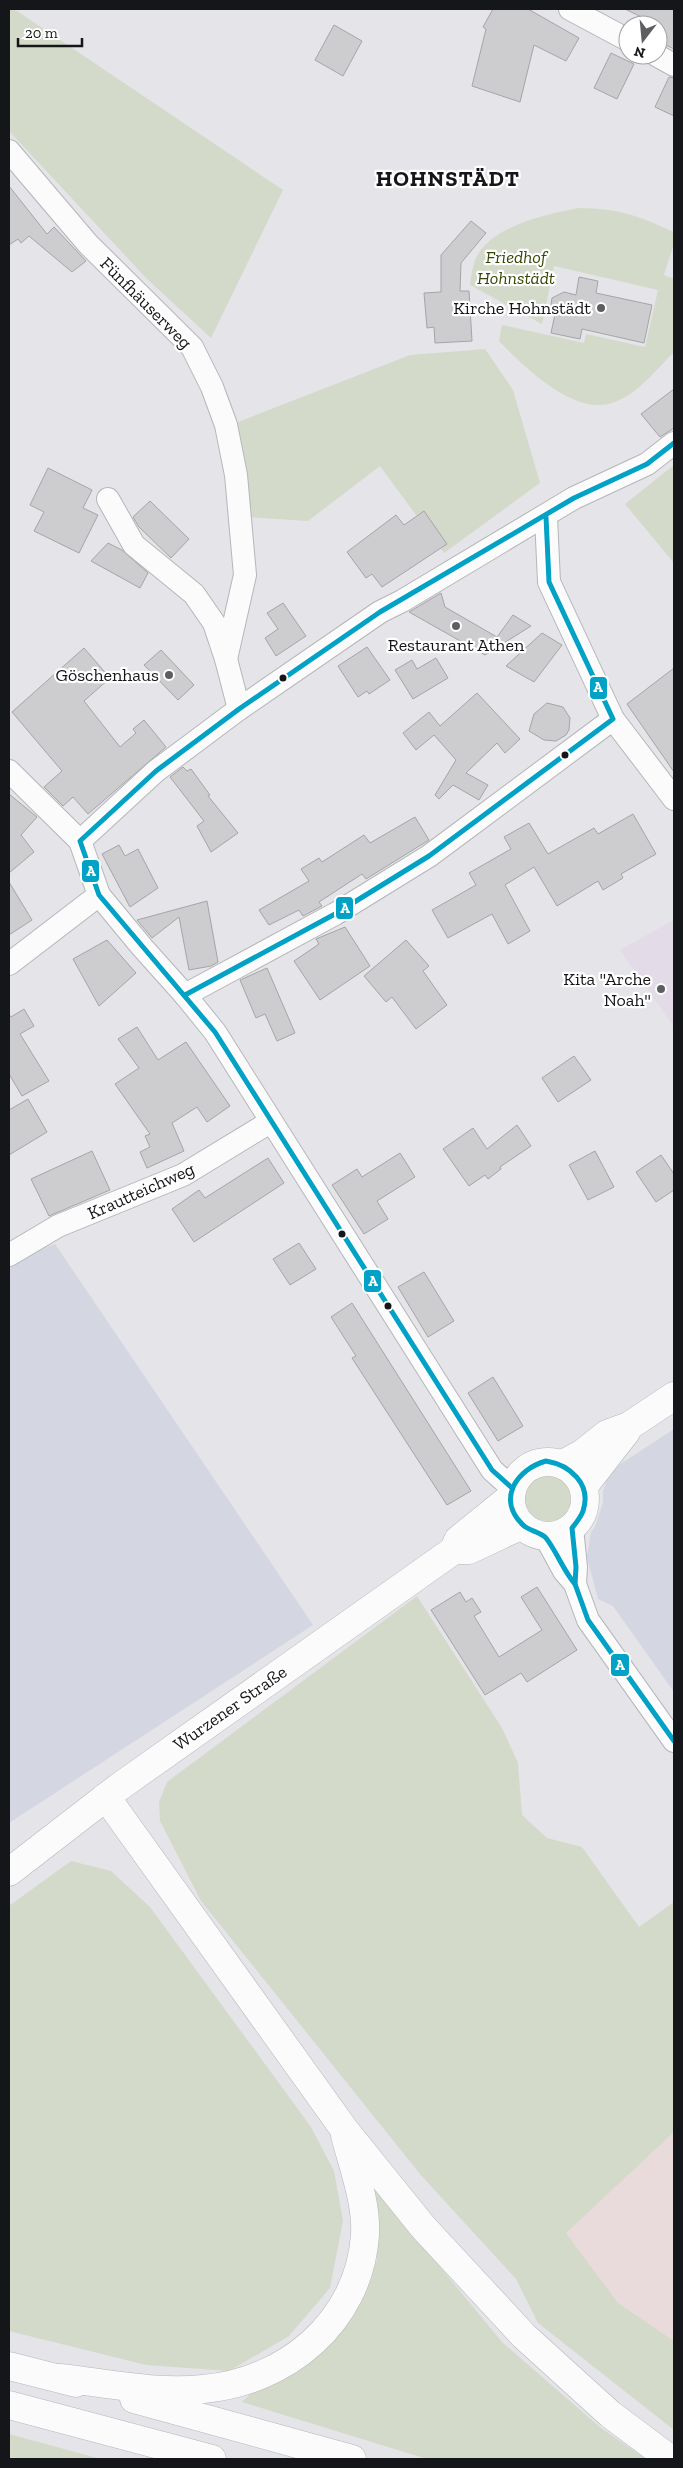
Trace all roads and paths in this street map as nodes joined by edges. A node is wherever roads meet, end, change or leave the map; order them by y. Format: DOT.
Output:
graph roads {
  1 [pos="570,9"];
  2 [pos="618,35"];
  3 [pos="9,151"];
  4 [pos="674,443"];
  5 [pos="108,499"];
  6 [pos="546,517"];
  7 [pos="226,659"];
  8 [pos="239,709"];
  9 [pos="613,719"];
  10 [pos="9,771"];
  11 [pos="674,799"];
  12 [pos="80,842"];
  13 [pos="99,895"];
  14 [pos="9,964"];
  15 [pos="185,995"];
  16 [pos="270,1122"];
  17 [pos="9,1254"];
  18 [pos="674,1396"];
  19 [pos="629,1426"];
  20 [pos="563,1464"];
  21 [pos="584,1486"];
  22 [pos="511,1493"];
  23 [pos="572,1528"];
  24 [pos="534,1531"];
  25 [pos="454,1550"];
  26 [pos="575,1584"];
  27 [pos="674,1741"];
  28 [pos="106,1797"];
  29 [pos="9,1872"];
  30 [pos="344,2129"];
  31 [pos="9,2366"];
  32 [pos="60,2378"];
  33 [pos="9,2405"];
  34 [pos="212,2459"];
  35 [pos="352,2459"];
  36 [pos="670,2459"];
  1 -- 2 [label="street"];
  3 -- 7 [label="street, Fünfhäuserweg"];
  4 -- 6 [label="street"];
  5 -- 7 [label="street, Fünfhäuserweg"];
  6 -- 8 [label="street"];
  6 -- 9 [label="street"];
  7 -- 8 [label="street, Fünfhäuserweg"];
  8 -- 12 [label="street"];
  9 -- 11 [label="street"];
  9 -- 15 [label="street"];
  10 -- 12 [label="street"];
  12 -- 13 [label="street"];
  13 -- 14 [label="street"];
  13 -- 15 [label="street"];
  15 -- 16 [label="street"];
  16 -- 17 [label="street, Krautteichweg"];
  16 -- 22 [label="street"];
  18 -- 19 [label="main road"];
  19 -- 20 [label="main road"];
  19 -- 21 [label="main road"];
  20 -- 21 [label="main road"];
  20 -- 22 [label="main road, Wurzener Straße"];
  21 -- 23 [label="main road"];
  22 -- 24 [label="main road"];
  22 -- 25 [label="main road, Wurzener Straße"];
  23 -- 24 [label="main road, Wurzener Straße"];
  23 -- 26 [label="street"];
  24 -- 25 [label="main road, Wurzener Straße"];
  24 -- 26 [label="street"];
  25 -- 28 [label="main road, Wurzener Straße"];
  26 -- 27 [label="street"];
  28 -- 29 [label="main road, Wurzener Straße"];
  28 -- 30 [label="main road"];
  30 -- 32 [label="main road"];
  30 -- 36 [label="main road"];
  31 -- 32 [label="main road"];
  32 -- 35 [label="main road"];
  33 -- 34 [label="main road"];
}
